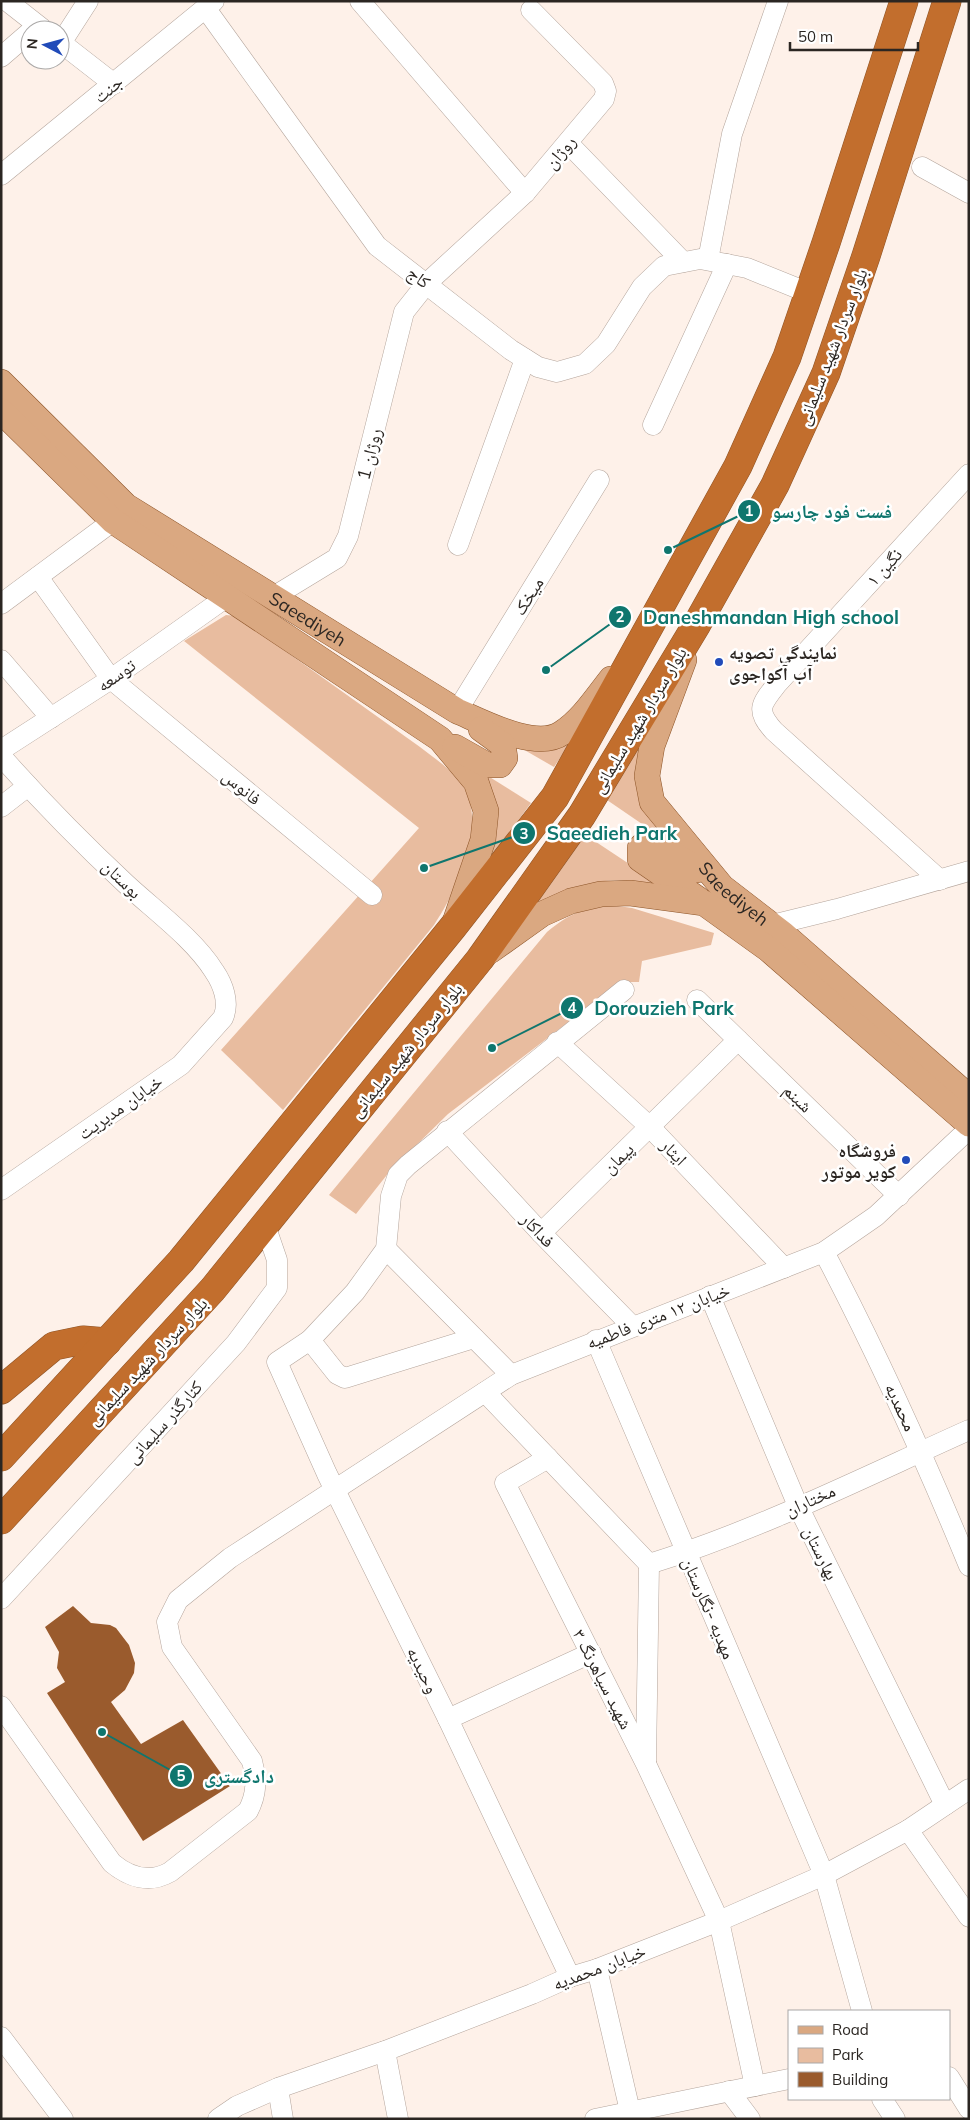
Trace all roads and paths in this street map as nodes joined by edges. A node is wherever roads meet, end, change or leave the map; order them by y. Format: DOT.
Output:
graph roads {
  1 [pos="7,1"];
  2 [pos="88,1"];
  3 [pos="360,1"];
  4 [pos="778,1"];
  5 [pos="904,1"];
  6 [pos="947,1"];
  7 [pos="210,5"];
  8 [pos="531,10"];
  9 [pos="27,20"];
  10 [pos="70,27"];
  11 [pos="894,30"];
  12 [pos="20,42"];
  13 [pos="933,45"];
  14 [pos="70,50"];
  15 [pos="1,57"];
  16 [pos="114,84"];
  17 [pos="568,143"];
  18 [pos="922,167"];
  19 [pos="1,175"];
  20 [pos="525,193"];
  21 [pos="969,193"];
  22 [pos="683,262"];
  23 [pos="718,262"];
  24 [pos="427,283"];
  25 [pos="809,293"];
  26 [pos="525,359"];
  27 [pos="1,382"];
  28 [pos="1,411"];
  29 [pos="653,425"];
  30 [pos="969,474"];
  31 [pos="599,480"];
  32 [pos="113,521"];
  33 [pos="458,545"];
  34 [pos="38,577"];
  35 [pos="228,596"];
  36 [pos="273,597"];
  37 [pos="1,604"];
  38 [pos="697,624"];
  39 [pos="630,656"];
  40 [pos="1,660"];
  41 [pos="111,679"];
  42 [pos="457,712"];
  43 [pos="51,718"];
  44 [pos="440,739"];
  45 [pos="1,750"];
  46 [pos="1,756"];
  47 [pos="28,786"];
  48 [pos="1,807"];
  49 [pos="969,871"];
  50 [pos="940,880"];
  51 [pos="372,895"];
  52 [pos="713,895"];
  53 [pos="772,925"];
  54 [pos="453,927"];
  55 [pos="480,959"];
  56 [pos="624,990"];
  57 [pos="697,1000"];
  58 [pos="227,1010"];
  59 [pos="738,1040"];
  60 [pos="557,1042"];
  61 [pos="969,1096"];
  62 [pos="969,1124"];
  63 [pos="650,1127"];
  64 [pos="969,1129"];
  65 [pos="447,1131"];
  66 [pos="1,1190"];
  67 [pos="899,1196"];
  68 [pos="265,1225"];
  69 [pos="541,1233"];
  70 [pos="386,1249"];
  71 [pos="824,1252"];
  72 [pos="784,1268"];
  73 [pos="710,1296"];
  74 [pos="632,1326"];
  75 [pos="474,1338"];
  76 [pos="310,1340"];
  77 [pos="596,1340"];
  78 [pos="107,1342"];
  79 [pos="511,1374"];
  80 [pos="1,1390"];
  81 [pos="485,1392"];
  82 [pos="969,1430"];
  83 [pos="8,1450"];
  84 [pos="922,1451"];
  85 [pos="548,1458"];
  86 [pos="48,1469"];
  87 [pos="336,1491"];
  88 [pos="798,1506"];
  89 [pos="1,1520"];
  90 [pos="686,1552"];
  91 [pos="650,1564"];
  92 [pos="969,1566"];
  93 [pos="1,1599"];
  94 [pos="591,1653"];
  95 [pos="1,1706"];
  96 [pos="448,1719"];
  97 [pos="646,1764"];
  98 [pos="969,1789"];
  99 [pos="945,1805"];
  100 [pos="908,1830"];
  101 [pos="824,1875"];
  102 [pos="969,1917"];
  103 [pos="719,1921"];
  104 [pos="597,1969"];
  105 [pos="570,1977"];
  106 [pos="862,2010"];
  107 [pos="1,2037"];
  108 [pos="385,2051"];
  109 [pos="788,2079"];
  110 [pos="950,2079"];
  111 [pos="755,2086"];
  112 [pos="278,2088"];
  113 [pos="728,2091"];
  114 [pos="883,2100"];
  115 [pos="969,2109"];
  116 [pos="630,2112"];
  117 [pos="63,2119"];
  118 [pos="218,2119"];
  119 [pos="283,2119"];
  120 [pos="398,2119"];
  121 [pos="595,2119"];
  122 [pos="750,2119"];
  123 [pos="895,2119"];
  1 -- 9 [label="street"];
  2 -- 10 [label="street"];
  3 -- 20 [label="street"];
  4 -- 23 [label="street"];
  5 -- 11 [label="highway, بلوار سردار شهید سلیمانی"];
  6 -- 13 [label="highway, بلوار سردار شهید سلیمانی"];
  7 -- 16 [label="street, جنت"];
  7 -- 24 [label="street, کاج"];
  8 -- 17 [label="street, روژان"];
  11 -- 13 [label="highway"];
  11 -- 25 [label="highway, بلوار سردار شهید سلیمانی"];
  12 -- 15 [label="street"];
  13 -- 38 [label="highway, بلوار سردار شهید سلیمانی"];
  14 -- 16 [label="street"];
  16 -- 19 [label="street, جنت"];
  17 -- 20 [label="street, روژان"];
  17 -- 22 [label="street"];
  18 -- 21 [label="street"];
  20 -- 24 [label="street, روژان"];
  22 -- 23 [label="street, کاج"];
  22 -- 26 [label="street, کاج"];
  23 -- 25 [label="street, کاج"];
  23 -- 29 [label="street"];
  24 -- 26 [label="street, کاج"];
  24 -- 36 [label="street, روژان 1"];
  25 -- 39 [label="highway, بلوار سردار شهید سلیمانی"];
  26 -- 33 [label="street"];
  27 -- 36 [label="main road, Saeediyeh"];
  28 -- 32 [label="main road, Saeediyeh"];
  30 -- 50 [label="street, نگین ۱"];
  31 -- 42 [label="street, میخک"];
  32 -- 34 [label="street"];
  32 -- 35 [label="main road, Saeediyeh"];
  34 -- 37 [label="street"];
  34 -- 41 [label="street, فانوس"];
  35 -- 41 [label="street, توسعه"];
  35 -- 44 [label="main road, Saeediyeh"];
  36 -- 42 [label="main road, Saeediyeh"];
  38 -- 52 [label="main road, Saeediyeh"];
  38 -- 55 [label="highway, بلوار سردار شهید سلیمانی"];
  39 -- 42 [label="main road, Saeediyeh"];
  39 -- 54 [label="highway, بلوار سردار شهید سلیمانی"];
  40 -- 43 [label="street"];
  41 -- 43 [label="street, توسعه"];
  41 -- 51 [label="street, فانوس"];
  42 -- 44 [label="main road"];
  43 -- 45 [label="street, توسعه"];
  44 -- 54 [label="main road, Saeediyeh"];
  46 -- 47 [label="street, بوستان"];
  47 -- 48 [label="street"];
  47 -- 58 [label="street, بوستان"];
  49 -- 50 [label="street"];
  50 -- 53 [label="street"];
  52 -- 53 [label="main road, Saeediyeh"];
  52 -- 55 [label="main road, Saeediyeh"];
  52 -- 62 [label="main road, Saeediyeh"];
  53 -- 61 [label="main road, Saeediyeh"];
  54 -- 78 [label="highway, بلوار سردار شهید سلیمانی"];
  55 -- 68 [label="highway, بلوار سردار شهید سلیمانی"];
  56 -- 60 [label="street"];
  57 -- 59 [label="street, شبنم"];
  58 -- 66 [label="street, خیابان مدیریت"];
  59 -- 63 [label="street, پیمان"];
  59 -- 67 [label="street, شبنم"];
  60 -- 63 [label="street, ایثار"];
  60 -- 65 [label="street"];
  63 -- 69 [label="street, پیمان"];
  63 -- 72 [label="street, ایثار"];
  64 -- 67 [label="street, خیابان ۱۲ متری فاطمیه"];
  65 -- 69 [label="street, فداکار"];
  65 -- 70 [label="street"];
  67 -- 71 [label="street, خیابان ۱۲ متری فاطمیه"];
  68 -- 86 [label="highway, بلوار سردار شهید سلیمانی"];
  68 -- 93 [label="street, کنارگذر سلیمانی"];
  69 -- 74 [label="street, فداکار"];
  70 -- 75 [label="street"];
  70 -- 76 [label="street"];
  71 -- 72 [label="street, خیابان ۱۲ متری فاطمیه"];
  71 -- 84 [label="street, محمدیه"];
  72 -- 73 [label="street, خیابان ۱۲ متری فاطمیه"];
  73 -- 74 [label="street, خیابان ۱۲ متری فاطمیه"];
  73 -- 88 [label="street, بهارستان"];
  74 -- 77 [label="street, خیابان ۱۲ متری فاطمیه"];
  75 -- 76 [label="street"];
  75 -- 79 [label="street"];
  76 -- 87 [label="street, وحیدیه"];
  77 -- 79 [label="street, خیابان ۱۲ متری فاطمیه"];
  77 -- 90 [label="street, مهدیه -نگارستان"];
  78 -- 80 [label="highway"];
  78 -- 83 [label="highway, بلوار سردار شهید سلیمانی"];
  79 -- 81 [label="street, خیابان ۱۲ متری فاطمیه"];
  81 -- 85 [label="street"];
  81 -- 87 [label="street, خیابان ۱۲ متری فاطمیه"];
  82 -- 84 [label="street, مختاران"];
  83 -- 86 [label="highway"];
  84 -- 88 [label="street, مختاران"];
  84 -- 92 [label="street, محمدیه"];
  85 -- 91 [label="street"];
  85 -- 94 [label="street, شهید سیاهرنگ ۳"];
  86 -- 89 [label="highway, بلوار سردار شهید سلیمانی"];
  87 -- 95 [label="street, خیابان ۱۲ متری فاطمیه"];
  87 -- 96 [label="street, وحیدیه"];
  88 -- 90 [label="street, مختاران"];
  88 -- 99 [label="street, بهارستان"];
  90 -- 91 [label="street, مختاران"];
  90 -- 101 [label="street, مهدیه -نگارستان"];
  91 -- 97 [label="street"];
  94 -- 96 [label="street"];
  94 -- 97 [label="street, شهید سیاهرنگ ۳"];
  96 -- 105 [label="street, وحیدیه"];
  97 -- 103 [label="street, شهید سیاهرنگ ۳"];
  98 -- 99 [label="street, خیابان محمدیه"];
  99 -- 100 [label="street, خیابان محمدیه"];
  100 -- 101 [label="street, خیابان محمدیه"];
  100 -- 102 [label="street"];
  101 -- 103 [label="street, خیابان محمدیه"];
  101 -- 106 [label="street, مهدیه -نگارستان"];
  103 -- 104 [label="street, خیابان محمدیه"];
  103 -- 111 [label="street, شهید سیاهرنگ ۳"];
  104 -- 105 [label="street, خیابان محمدیه"];
  104 -- 116 [label="street"];
  105 -- 108 [label="street, خیابان محمدیه"];
  107 -- 117 [label="street"];
  108 -- 112 [label="street, خیابان محمدیه"];
  108 -- 120 [label="street"];
  109 -- 111 [label="street"];
  110 -- 115 [label="street"];
  111 -- 113 [label="street"];
  112 -- 118 [label="street, خیابان محمدیه"];
  112 -- 119 [label="street"];
  113 -- 116 [label="street"];
  113 -- 122 [label="street"];
  114 -- 123 [label="street"];
  116 -- 121 [label="street"];
}
